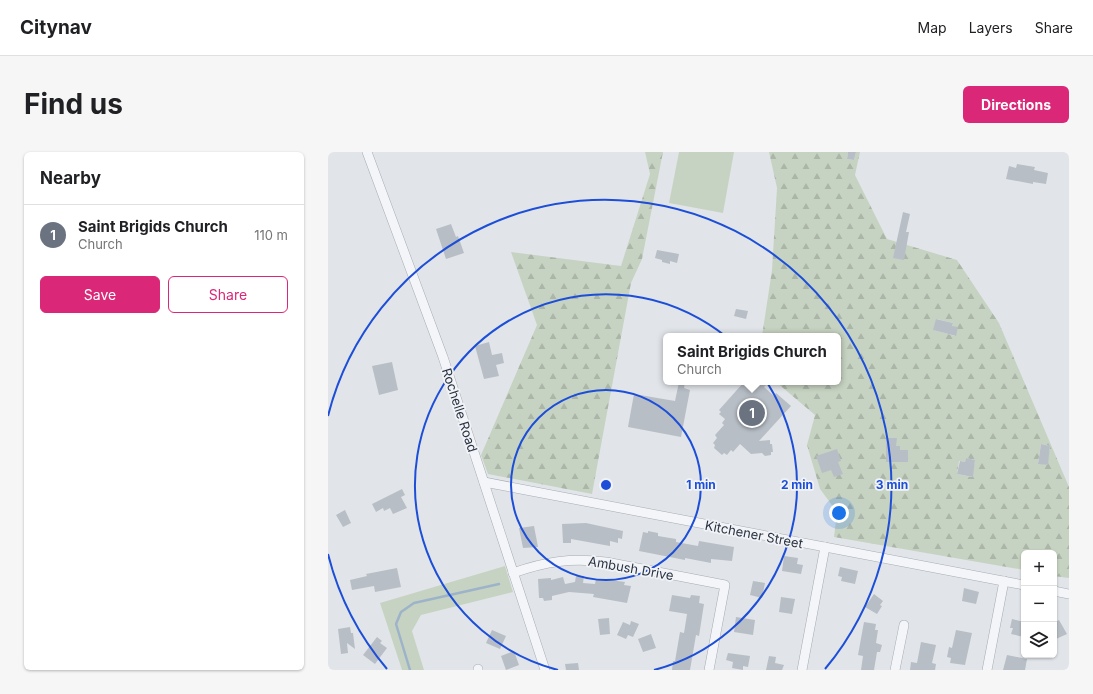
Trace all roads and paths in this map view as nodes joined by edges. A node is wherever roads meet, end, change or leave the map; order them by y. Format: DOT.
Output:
graph roads {
  1 [pos="367,152"];
  2 [pos="484,482"];
  3 [pos="825,547"];
  4 [pos="513,573"];
  5 [pos="1004,581"];
  6 [pos="1021,584"];
  7 [pos="1057,592"];
  8 [pos="1069,594"];
  9 [pos="904,625"];
  10 [pos="545,670"];
  11 [pos="709,670"];
  12 [pos="802,670"];
  13 [pos="895,670"];
  14 [pos="987,670"];
  1 -- 2 [label="street, Rochelle Road"];
  2 -- 3 [label="street, Kitchener Street"];
  2 -- 4 [label="street, Rochelle Road"];
  3 -- 5 [label="street, Kitchener Street"];
  3 -- 12 [label="street"];
  4 -- 10 [label="street, Rochelle Road"];
  4 -- 11 [label="street, Ambush Drive"];
  5 -- 6 [label="street, Kitchener Street"];
  5 -- 14 [label="street"];
  7 -- 8 [label="street"];
  9 -- 13 [label="street"];
}
